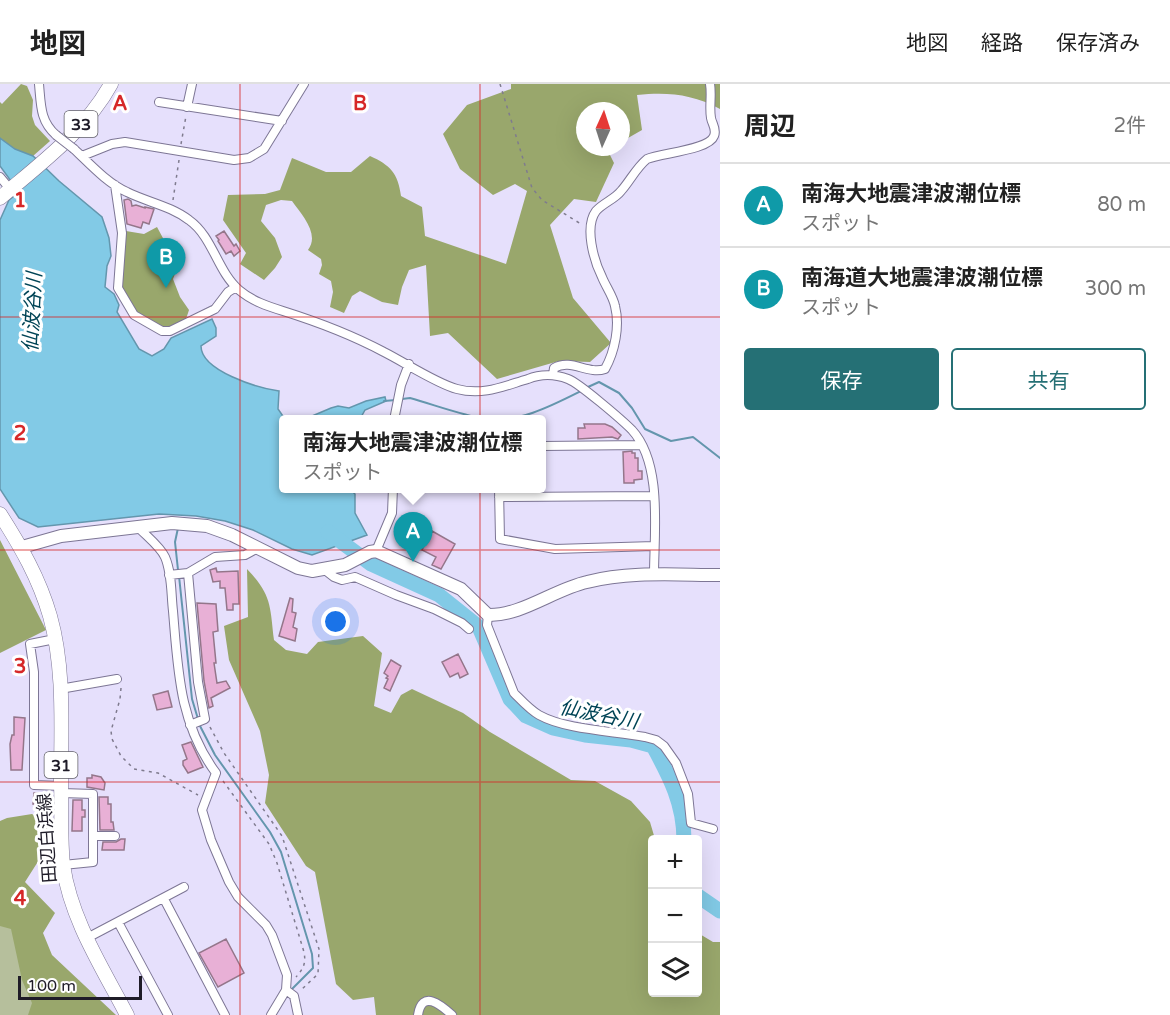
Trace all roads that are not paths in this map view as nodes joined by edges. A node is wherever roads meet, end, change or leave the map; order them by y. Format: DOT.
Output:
graph roads {
  1 [pos="39,84"];
  2 [pos="111,84"];
  3 [pos="192,84"];
  4 [pos="304,84"];
  5 [pos="710,84"];
  6 [pos="159,102"];
  7 [pos="187,107"];
  8 [pos="282,121"];
  9 [pos="82,156"];
  10 [pos="0,177"];
  11 [pos="115,185"];
  12 [pos="8,191"];
  13 [pos="236,287"];
  14 [pos="409,364"];
  15 [pos="553,375"];
  16 [pos="394,415"];
  17 [pos="642,445"];
  18 [pos="546,446"];
  19 [pos="393,493"];
  20 [pos="499,493"];
  21 [pos="654,496"];
  22 [pos="0,514"];
  23 [pos="137,526"];
  24 [pos="654,546"];
  25 [pos="22,547"];
  26 [pos="258,549"];
  27 [pos="373,551"];
  28 [pos="327,570"];
  29 [pos="186,574"];
  30 [pos="171,575"];
  31 [pos="654,575"];
  32 [pos="720,575"];
  33 [pos="488,615"];
  34 [pos="469,629"];
  35 [pos="55,639"];
  36 [pos="117,679"];
  37 [pos="60,689"];
  38 [pos="198,722"];
  39 [pos="62,790"];
  40 [pos="713,829"];
  41 [pos="93,836"];
  42 [pos="115,836"];
  43 [pos="63,865"];
  44 [pos="184,887"];
  45 [pos="164,899"];
  46 [pos="118,922"];
  47 [pos="87,938"];
  48 [pos="291,993"];
  49 [pos="127,1015"];
  50 [pos="168,1015"];
  51 [pos="225,1015"];
  52 [pos="271,1015"];
  53 [pos="298,1015"];
  54 [pos="418,1015"];
  55 [pos="452,1015"];
  1 -- 9 [label="street, bridge"];
  2 -- 12 [label="main road, 33"];
  3 -- 7 [label="street"];
  4 -- 8 [label="street"];
  5 -- 15 [label="street"];
  6 -- 7 [label="street"];
  7 -- 8 [label="street"];
  8 -- 9 [label="street"];
  9 -- 11 [label="street"];
  10 -- 12 [label="street"];
  11 -- 13 [label="street"];
  11 -- 13 [label="street"];
  13 -- 14 [label="street"];
  14 -- 15 [label="street"];
  14 -- 16 [label="street"];
  15 -- 17 [label="street"];
  17 -- 18 [label="street"];
  17 -- 21 [label="street"];
  19 -- 27 [label="street"];
  20 -- 21 [label="street"];
  20 -- 24 [label="street"];
  21 -- 24 [label="street"];
  22 -- 25 [label="main road, 田辺白浜線 / 31"];
  23 -- 25 [label="street"];
  23 -- 26 [label="street"];
  23 -- 30 [label="street"];
  24 -- 31 [label="street"];
  25 -- 35 [label="main road, 田辺白浜線 / 31"];
  26 -- 28 [label="street"];
  26 -- 29 [label="street"];
  27 -- 28 [label="street"];
  27 -- 33 [label="street"];
  28 -- 34 [label="street"];
  29 -- 30 [label="street"];
  29 -- 38 [label="street"];
  30 -- 38 [label="street"];
  31 -- 32 [label="street"];
  31 -- 33 [label="street"];
  33 -- 40 [label="street"];
  35 -- 37 [label="main road, 田辺白浜線 / 31"];
  35 -- 39 [label="street"];
  36 -- 37 [label="street"];
  37 -- 39 [label="main road, 田辺白浜線 / 31"];
  38 -- 48 [label="street"];
  39 -- 41 [label="street"];
  39 -- 43 [label="main road, 田辺白浜線 / 31"];
  41 -- 42 [label="street"];
  41 -- 43 [label="street"];
  43 -- 47 [label="main road, 田辺白浜線 / 31"];
  44 -- 45 [label="street"];
  45 -- 46 [label="street"];
  45 -- 51 [label="street"];
  46 -- 47 [label="street"];
  46 -- 50 [label="street"];
  47 -- 49 [label="main road, 田辺白浜線 / 31"];
  48 -- 52 [label="street"];
  48 -- 53 [label="street"];
  54 -- 55 [label="street"];
}
